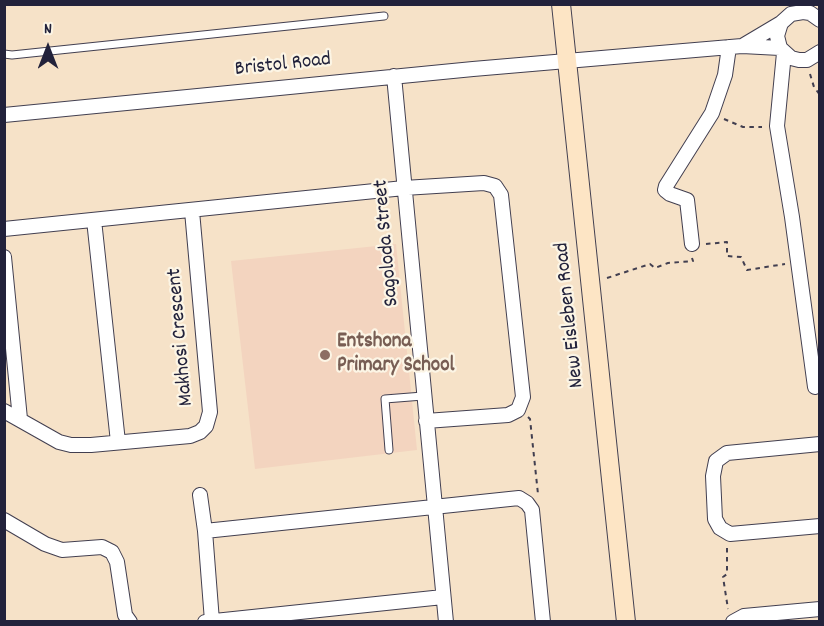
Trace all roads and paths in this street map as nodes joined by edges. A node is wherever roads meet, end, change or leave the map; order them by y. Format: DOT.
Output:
graph roads {
  1 [pos="561,4"];
  2 [pos="815,13"];
  3 [pos="788,14"];
  4 [pos="384,16"];
  5 [pos="735,47"];
  6 [pos="782,51"];
  7 [pos="4,54"];
  8 [pos="816,55"];
  9 [pos="566,61"];
  10 [pos="394,76"];
  11 [pos="819,95"];
  12 [pos="712,113"];
  13 [pos="4,115"];
  14 [pos="777,126"];
  15 [pos="404,188"];
  16 [pos="192,211"];
  17 [pos="94,220"];
  18 [pos="4,229"];
  19 [pos="692,244"];
  20 [pos="4,257"];
  21 [pos="798,262"];
  22 [pos="590,284"];
  23 [pos="815,387"];
  24 [pos="423,396"];
  25 [pos="518,410"];
  26 [pos="4,411"];
  27 [pos="20,419"];
  28 [pos="426,421"];
  29 [pos="118,442"];
  30 [pos="819,444"];
  31 [pos="389,450"];
  32 [pos="200,495"];
  33 [pos="527,503"];
  34 [pos="435,507"];
  35 [pos="4,520"];
  36 [pos="819,526"];
  37 [pos="205,531"];
  38 [pos="730,534"];
  39 [pos="443,597"];
  40 [pos="819,609"];
  41 [pos="731,618"];
  42 [pos="130,621"];
  43 [pos="205,621"];
  44 [pos="212,621"];
  45 [pos="446,621"];
  46 [pos="543,621"];
  47 [pos="626,621"];
  1 -- 9 [label="main road, New Eisleben Road"];
  2 -- 3 [label="street"];
  3 -- 5 [label="street"];
  3 -- 6 [label="street"];
  4 -- 7 [label="lane"];
  5 -- 6 [label="street, Bristol Road"];
  5 -- 9 [label="street, Bristol Road"];
  5 -- 12 [label="street"];
  6 -- 8 [label="street, Bristol Road"];
  6 -- 14 [label="street"];
  8 -- 11 [label="path"];
  9 -- 10 [label="street, Bristol Road"];
  9 -- 22 [label="main road, New Eisleben Road"];
  10 -- 13 [label="street, Bristol Road"];
  10 -- 15 [label="street, Sagoloda Street"];
  12 -- 14 [label="path"];
  12 -- 19 [label="street"];
  14 -- 21 [label="street"];
  15 -- 16 [label="street"];
  15 -- 24 [label="street, Sagoloda Street"];
  15 -- 25 [label="street"];
  16 -- 17 [label="street"];
  16 -- 29 [label="street, Makhosi Crescent"];
  17 -- 18 [label="street"];
  17 -- 29 [label="street"];
  19 -- 21 [label="path"];
  19 -- 22 [label="path"];
  20 -- 27 [label="street"];
  21 -- 23 [label="street"];
  22 -- 47 [label="main road, New Eisleben Road"];
  24 -- 28 [label="street, Sagoloda Street"];
  24 -- 31 [label="lane"];
  25 -- 28 [label="street"];
  25 -- 33 [label="path"];
  26 -- 27 [label="street, Makhosi Crescent"];
  27 -- 29 [label="street, Makhosi Crescent"];
  28 -- 34 [label="street, Sagoloda Street"];
  30 -- 38 [label="street"];
  32 -- 37 [label="street"];
  33 -- 34 [label="street"];
  33 -- 46 [label="street"];
  34 -- 37 [label="street"];
  34 -- 39 [label="street, Sagoloda Street"];
  35 -- 42 [label="street"];
  36 -- 38 [label="street"];
  37 -- 44 [label="street"];
  38 -- 41 [label="path"];
  39 -- 44 [label="street"];
  39 -- 45 [label="street, Sagoloda Street"];
  40 -- 41 [label="street"];
  43 -- 44 [label="street"];
}
